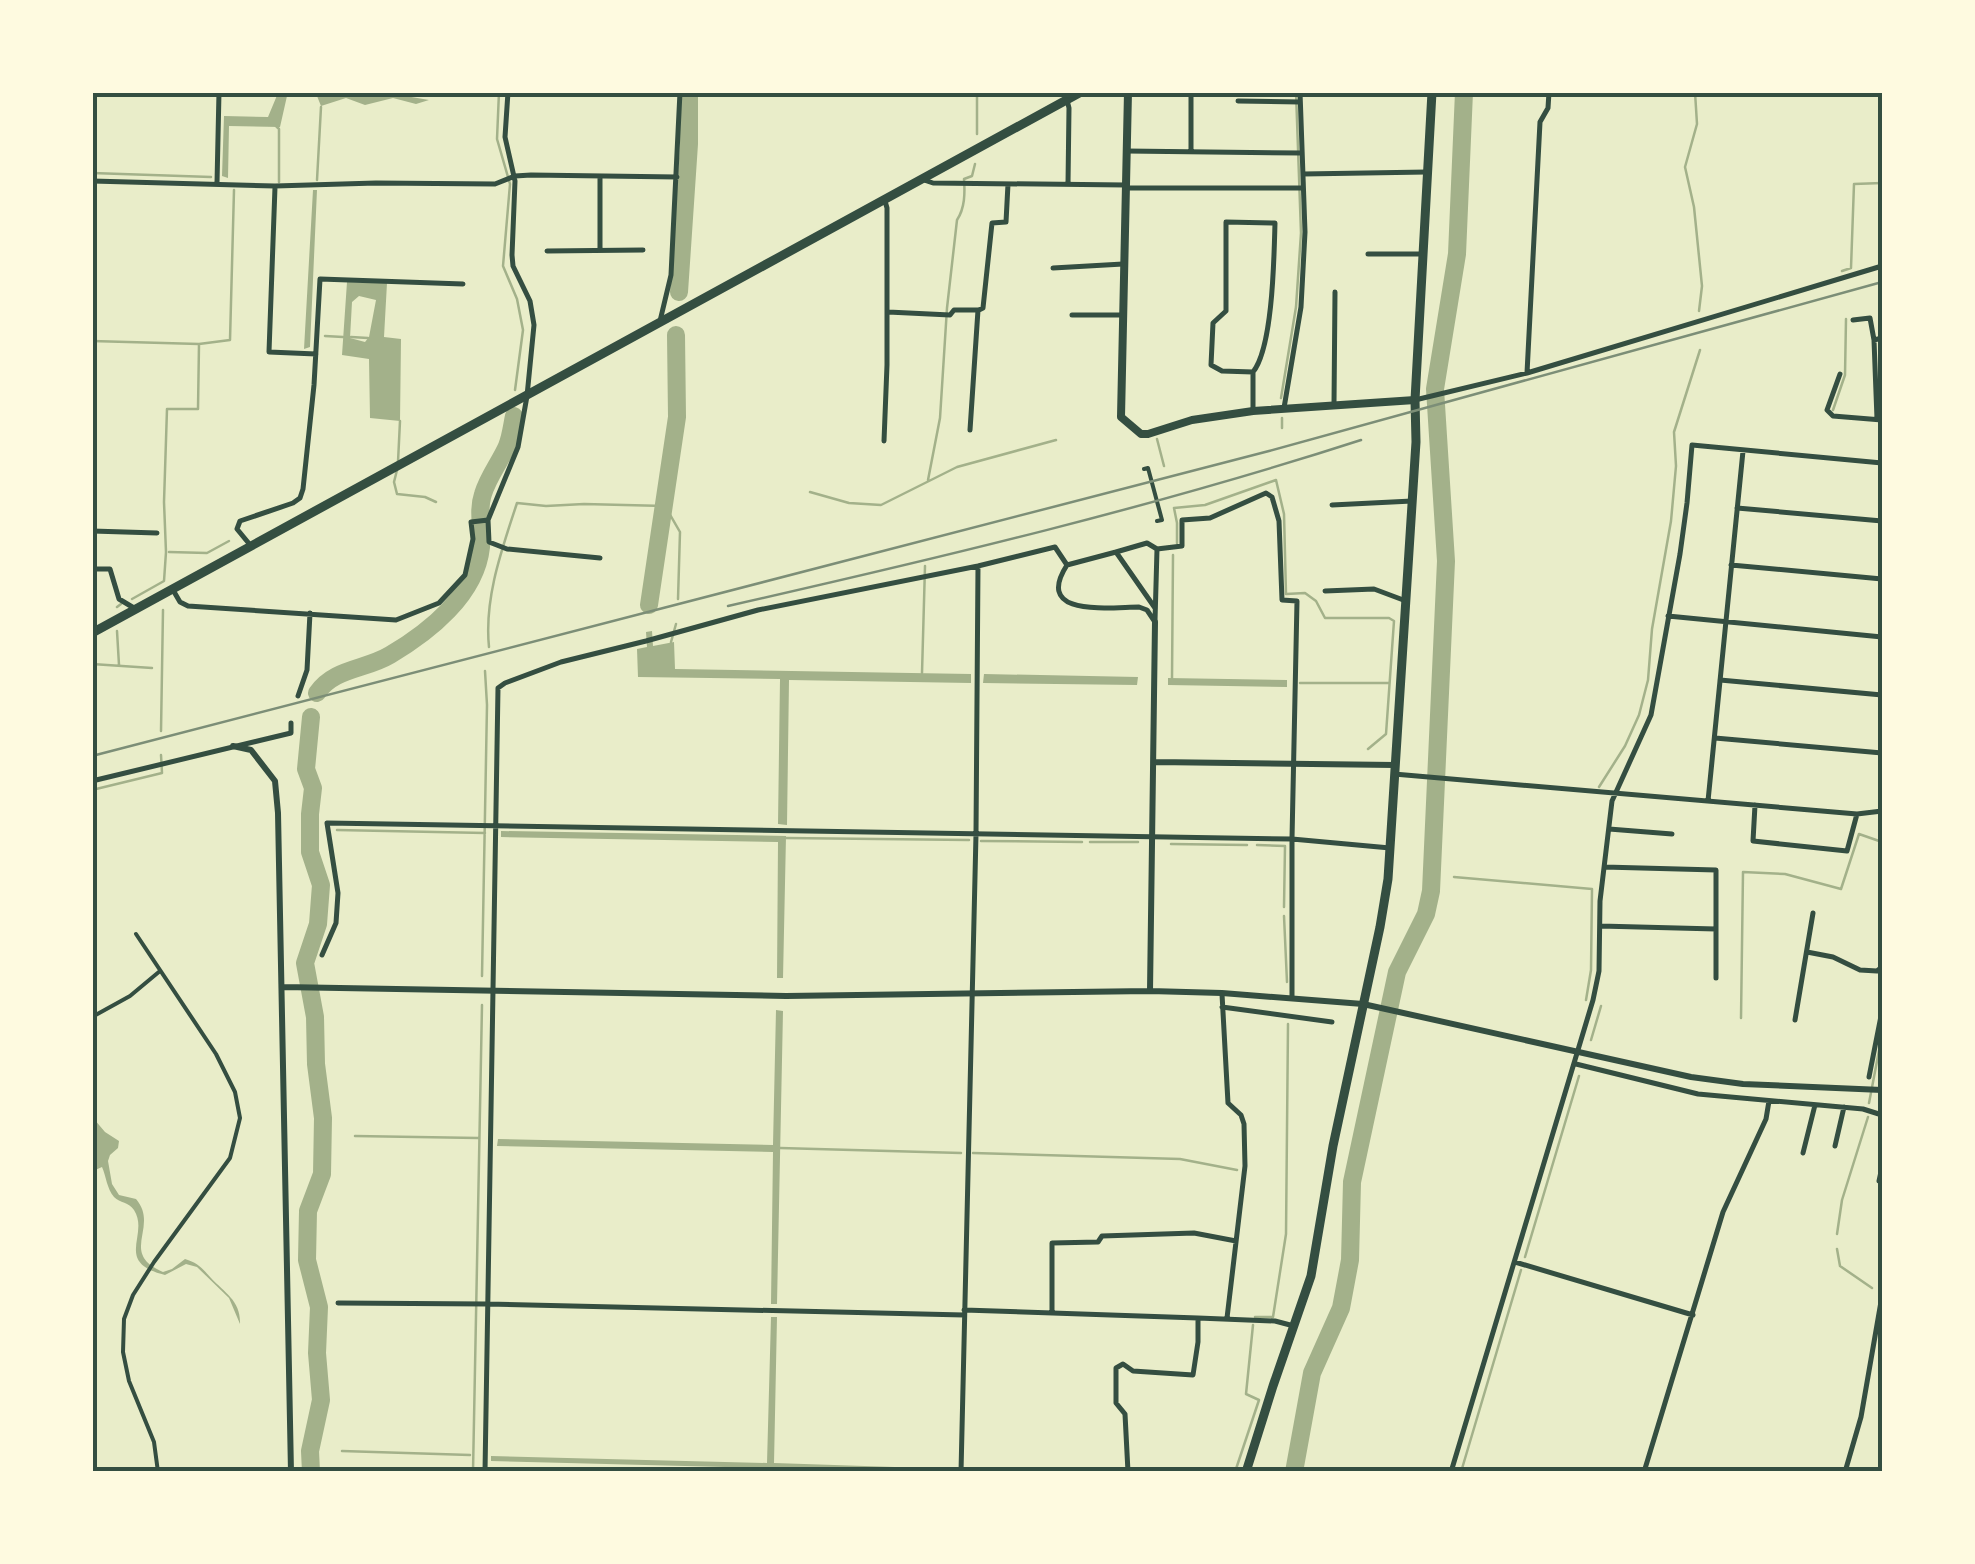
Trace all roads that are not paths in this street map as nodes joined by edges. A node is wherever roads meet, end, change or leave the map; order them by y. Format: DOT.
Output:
graph roads {
  1 [pos="219,92"];
  2 [pos="508,92"];
  3 [pos="680,92"];
  4 [pos="1081,92"];
  5 [pos="1128,92"];
  6 [pos="1300,92"];
  7 [pos="1432,92"];
  8 [pos="1550,92"];
  9 [pos="1191,94"];
  10 [pos="1066,100"];
  11 [pos="1238,102"];
  12 [pos="1296,102"];
  13 [pos="1126,152"];
  14 [pos="1190,152"];
  15 [pos="1298,153"];
  16 [pos="1427,172"];
  17 [pos="1302,174"];
  18 [pos="515,176"];
  19 [pos="600,176"];
  20 [pos="677,177"];
  21 [pos="924,179"];
  22 [pos="92,181"];
  23 [pos="217,183"];
  24 [pos="1008,184"];
  25 [pos="1068,184"];
  26 [pos="276,186"];
  27 [pos="1126,186"];
  28 [pos="1299,188"];
  29 [pos="885,200"];
  30 [pos="600,249"];
  31 [pos="644,250"];
  32 [pos="547,251"];
  33 [pos="1368,254"];
  34 [pos="1422,254"];
  35 [pos="1124,264"];
  36 [pos="1882,266"];
  37 [pos="1053,268"];
  38 [pos="463,284"];
  39 [pos="1334,292"];
  40 [pos="978,310"];
  41 [pos="888,312"];
  42 [pos="1072,315"];
  43 [pos="1122,316"];
  44 [pos="1854,320"];
  45 [pos="660,324"];
  46 [pos="1882,338"];
  47 [pos="1874,340"];
  48 [pos="316,354"];
  49 [pos="1253,372"];
  50 [pos="1527,373"];
  51 [pos="1840,374"];
  52 [pos="526,396"];
  53 [pos="1414,400"];
  54 [pos="1334,404"];
  55 [pos="1284,408"];
  56 [pos="1254,410"];
  57 [pos="1880,420"];
  58 [pos="970,430"];
  59 [pos="884,440"];
  60 [pos="1743,450"];
  61 [pos="1882,463"];
  62 [pos="1144,469"];
  63 [pos="1412,501"];
  64 [pos="1332,505"];
  65 [pos="1737,508"];
  66 [pos="488,520"];
  67 [pos="1157,521"];
  68 [pos="1882,521"];
  69 [pos="92,531"];
  70 [pos="157,533"];
  71 [pos="251,546"];
  72 [pos="1157,549"];
  73 [pos="1116,552"];
  74 [pos="600,558"];
  75 [pos="1068,565"];
  76 [pos="1731,565"];
  77 [pos="978,566"];
  78 [pos="92,569"];
  79 [pos="1882,579"];
  80 [pos="174,590"];
  81 [pos="1325,591"];
  82 [pos="1406,601"];
  83 [pos="1155,608"];
  84 [pos="137,610"];
  85 [pos="310,612"];
  86 [pos="1668,616"];
  87 [pos="1155,622"];
  88 [pos="1726,622"];
  89 [pos="92,633"];
  90 [pos="1882,637"];
  91 [pos="1720,680"];
  92 [pos="298,696"];
  93 [pos="1882,696"];
  94 [pos="292,722"];
  95 [pos="1714,738"];
  96 [pos="233,746"];
  97 [pos="1882,753"];
  98 [pos="1154,762"];
  99 [pos="1294,764"];
  100 [pos="1395,770"];
  101 [pos="92,781"];
  102 [pos="1615,793"];
  103 [pos="1708,801"];
  104 [pos="1756,805"];
  105 [pos="1882,811"];
  106 [pos="1857,814"];
  107 [pos="492,826"];
  108 [pos="1609,829"];
  109 [pos="976,834"];
  110 [pos="1672,834"];
  111 [pos="1153,836"];
  112 [pos="1292,839"];
  113 [pos="1391,848"];
  114 [pos="1604,866"];
  115 [pos="1813,913"];
  116 [pos="1600,926"];
  117 [pos="1716,929"];
  118 [pos="136,934"];
  119 [pos="1806,952"];
  120 [pos="322,956"];
  121 [pos="1882,967"];
  122 [pos="160,972"];
  123 [pos="1716,978"];
  124 [pos="282,987"];
  125 [pos="1150,990"];
  126 [pos="493,991"];
  127 [pos="1222,993"];
  128 [pos="972,995"];
  129 [pos="1292,998"];
  130 [pos="1363,1004"];
  131 [pos="1222,1007"];
  132 [pos="1882,1012"];
  133 [pos="92,1017"];
  134 [pos="1795,1020"];
  135 [pos="1332,1022"];
  136 [pos="1579,1052"];
  137 [pos="1576,1064"];
  138 [pos="1869,1077"];
  139 [pos="1882,1090"];
  140 [pos="1865,1098"];
  141 [pos="1769,1101"];
  142 [pos="1815,1105"];
  143 [pos="1844,1107"];
  144 [pos="1863,1109"];
  145 [pos="1882,1115"];
  146 [pos="1835,1146"];
  147 [pos="1804,1154"];
  148 [pos="1882,1167"];
  149 [pos="1879,1182"];
  150 [pos="1236,1241"];
  151 [pos="1515,1262"];
  152 [pos="1882,1296"];
  153 [pos="338,1303"];
  154 [pos="480,1304"];
  155 [pos="1052,1311"];
  156 [pos="964,1312"];
  157 [pos="1693,1315"];
  158 [pos="1198,1318"];
  159 [pos="1227,1318"];
  160 [pos="1294,1326"];
  161 [pos="158,1472"];
  162 [pos="290,1472"];
  163 [pos="484,1472"];
  164 [pos="961,1472"];
  165 [pos="1128,1472"];
  166 [pos="1246,1472"];
  167 [pos="1451,1472"];
  168 [pos="1644,1472"];
  169 [pos="1845,1472"];
  1 -- 23 [label="street"];
  2 -- 18 [label="street"];
  3 -- 20 [label="street"];
  4 -- 10 [label="main road"];
  5 -- 13 [label="main road"];
  6 -- 12 [label="street"];
  7 -- 16 [label="main road"];
  8 -- 50 [label="street"];
  9 -- 14 [label="street"];
  10 -- 21 [label="main road"];
  10 -- 25 [label="street"];
  11 -- 12 [label="street"];
  12 -- 15 [label="street"];
  13 -- 14 [label="street"];
  13 -- 27 [label="main road"];
  14 -- 15 [label="street"];
  15 -- 17 [label="street"];
  16 -- 17 [label="street"];
  16 -- 34 [label="main road"];
  17 -- 28 [label="street"];
  18 -- 19 [label="street"];
  18 -- 26 [label="street"];
  18 -- 52 [label="street"];
  19 -- 20 [label="street"];
  19 -- 30 [label="street"];
  20 -- 45 [label="street"];
  21 -- 24 [label="street"];
  21 -- 29 [label="main road"];
  22 -- 23 [label="street"];
  23 -- 26 [label="street"];
  24 -- 25 [label="street"];
  24 -- 40 [label="street"];
  25 -- 27 [label="street"];
  26 -- 48 [label="street"];
  27 -- 28 [label="street"];
  27 -- 35 [label="main road"];
  28 -- 55 [label="street"];
  29 -- 41 [label="street"];
  29 -- 45 [label="main road"];
  30 -- 31 [label="street"];
  30 -- 32 [label="street"];
  33 -- 34 [label="street"];
  34 -- 53 [label="main road"];
  35 -- 37 [label="street"];
  35 -- 43 [label="main road"];
  36 -- 50 [label="street"];
  38 -- 48 [label="street"];
  39 -- 54 [label="street"];
  40 -- 41 [label="street"];
  40 -- 58 [label="street"];
  41 -- 59 [label="street"];
  42 -- 43 [label="street"];
  43 -- 56 [label="main road"];
  44 -- 47 [label="street"];
  45 -- 52 [label="main road"];
  46 -- 47 [label="street"];
  47 -- 57 [label="street"];
  48 -- 71 [label="street"];
  49 -- 49 [label="street"];
  49 -- 56 [label="street"];
  50 -- 53 [label="street"];
  51 -- 57 [label="street"];
  52 -- 66 [label="street"];
  52 -- 71 [label="main road"];
  53 -- 54 [label="main road"];
  53 -- 63 [label="main road"];
  54 -- 55 [label="main road"];
  55 -- 56 [label="main road"];
  60 -- 61 [label="street"];
  60 -- 65 [label="street"];
  60 -- 86 [label="street"];
  62 -- 67 [label="street"];
  63 -- 64 [label="street"];
  63 -- 82 [label="main road"];
  65 -- 68 [label="street"];
  65 -- 76 [label="street"];
  66 -- 74 [label="street"];
  66 -- 85 [label="street"];
  69 -- 70 [label="street"];
  71 -- 80 [label="main road"];
  72 -- 73 [label="street"];
  72 -- 83 [label="street"];
  72 -- 99 [label="street"];
  73 -- 75 [label="street"];
  73 -- 83 [label="street"];
  75 -- 77 [label="street"];
  75 -- 87 [label="street"];
  76 -- 79 [label="street"];
  76 -- 88 [label="street"];
  77 -- 107 [label="street"];
  77 -- 109 [label="street"];
  78 -- 84 [label="street"];
  80 -- 84 [label="main road"];
  80 -- 85 [label="street"];
  81 -- 82 [label="street"];
  82 -- 100 [label="main road"];
  83 -- 87 [label="street"];
  84 -- 89 [label="main road"];
  85 -- 92 [label="street"];
  86 -- 88 [label="street"];
  86 -- 102 [label="street"];
  87 -- 98 [label="street"];
  88 -- 90 [label="street"];
  88 -- 91 [label="street"];
  91 -- 93 [label="street"];
  91 -- 95 [label="street"];
  94 -- 96 [label="street"];
  95 -- 97 [label="street"];
  95 -- 103 [label="street"];
  96 -- 101 [label="street"];
  96 -- 124 [label="street"];
  98 -- 99 [label="street"];
  98 -- 111 [label="street"];
  99 -- 100 [label="street"];
  99 -- 112 [label="street"];
  100 -- 102 [label="street"];
  100 -- 113 [label="main road"];
  102 -- 103 [label="street"];
  102 -- 108 [label="street"];
  103 -- 104 [label="street"];
  104 -- 106 [label="street"];
  104 -- 106 [label="street"];
  105 -- 106 [label="street"];
  107 -- 109 [label="street"];
  107 -- 120 [label="street"];
  107 -- 126 [label="street"];
  108 -- 110 [label="street"];
  108 -- 114 [label="street"];
  109 -- 111 [label="street"];
  109 -- 128 [label="street"];
  111 -- 112 [label="street"];
  111 -- 125 [label="street"];
  112 -- 113 [label="street"];
  112 -- 129 [label="street"];
  113 -- 130 [label="main road"];
  114 -- 116 [label="street"];
  114 -- 117 [label="street"];
  115 -- 119 [label="street"];
  116 -- 117 [label="street"];
  116 -- 136 [label="street"];
  117 -- 123 [label="street"];
  118 -- 122 [label="street"];
  119 -- 121 [label="street"];
  119 -- 134 [label="street"];
  122 -- 133 [label="street"];
  122 -- 161 [label="street"];
  124 -- 126 [label="street"];
  124 -- 162 [label="street"];
  125 -- 127 [label="street"];
  125 -- 128 [label="street"];
  126 -- 128 [label="street"];
  126 -- 154 [label="street"];
  127 -- 129 [label="street"];
  127 -- 131 [label="street"];
  128 -- 156 [label="street"];
  129 -- 130 [label="street"];
  130 -- 136 [label="street"];
  130 -- 160 [label="main road"];
  131 -- 135 [label="street"];
  131 -- 150 [label="street"];
  132 -- 138 [label="street"];
  136 -- 137 [label="street"];
  136 -- 139 [label="street"];
  137 -- 141 [label="street"];
  137 -- 151 [label="street"];
  140 -- 144 [label="street"];
  141 -- 142 [label="street"];
  141 -- 157 [label="street"];
  142 -- 143 [label="street"];
  142 -- 147 [label="street"];
  143 -- 144 [label="street"];
  143 -- 146 [label="street"];
  144 -- 145 [label="street"];
  148 -- 149 [label="street"];
  150 -- 155 [label="street"];
  150 -- 159 [label="street"];
  151 -- 157 [label="street"];
  151 -- 167 [label="street"];
  152 -- 169 [label="street"];
  153 -- 154 [label="street"];
  154 -- 156 [label="street"];
  154 -- 163 [label="street"];
  155 -- 156 [label="street"];
  155 -- 158 [label="street"];
  156 -- 164 [label="street"];
  157 -- 168 [label="street"];
  158 -- 159 [label="street"];
  158 -- 165 [label="street"];
  159 -- 160 [label="street"];
  160 -- 166 [label="main road"];
}
